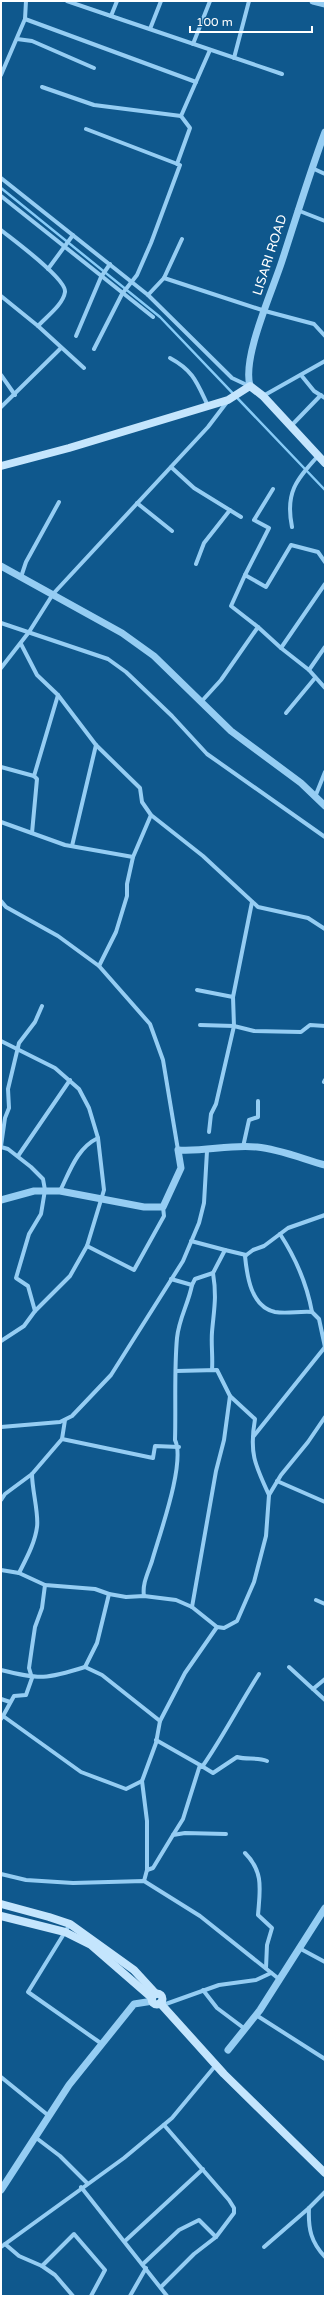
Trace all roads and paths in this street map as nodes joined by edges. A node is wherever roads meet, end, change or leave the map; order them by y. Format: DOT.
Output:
graph roads {
  1 [pos="26,1"];
  2 [pos="67,1"];
  3 [pos="117,1"];
  4 [pos="161,1"];
  5 [pos="210,1"];
  6 [pos="249,1"];
  7 [pos="313,1"];
  8 [pos="76,2"];
  9 [pos="325,4"];
  10 [pos="111,16"];
  11 [pos="25,19"];
  12 [pos="150,29"];
  13 [pos="17,39"];
  14 [pos="193,44"];
  15 [pos="210,50"];
  16 [pos="234,58"];
  17 [pos="94,68"];
  18 [pos="282,74"];
  19 [pos="1,75"];
  20 [pos="196,82"];
  21 [pos="42,87"];
  22 [pos="181,116"];
  23 [pos="86,129"];
  24 [pos="325,132"];
  25 [pos="177,164"];
  26 [pos="312,168"];
  27 [pos="325,174"];
  28 [pos="1,178"];
  29 [pos="1,196"];
  30 [pos="297,210"];
  31 [pos="325,221"];
  32 [pos="1,230"];
  33 [pos="73,235"];
  34 [pos="182,239"];
  35 [pos="64,248"];
  36 [pos="110,264"];
  37 [pos="48,269"];
  38 [pos="101,277"];
  39 [pos="164,278"];
  40 [pos="132,282"];
  41 [pos="122,294"];
  42 [pos="148,295"];
  43 [pos="1,296"];
  44 [pos="265,311"];
  45 [pos="153,317"];
  46 [pos="38,326"];
  47 [pos="76,336"];
  48 [pos="325,336"];
  49 [pos="61,348"];
  50 [pos="94,349"];
  51 [pos="170,358"];
  52 [pos="325,361"];
  53 [pos="84,368"];
  54 [pos="1,375"];
  55 [pos="301,375"];
  56 [pos="250,386"];
  57 [pos="15,395"];
  58 [pos="263,396"];
  59 [pos="323,396"];
  60 [pos="233,397"];
  61 [pos="208,406"];
  62 [pos="1,407"];
  63 [pos="291,426"];
  64 [pos="318,456"];
  65 [pos="325,463"];
  66 [pos="1,466"];
  67 [pos="171,467"];
  68 [pos="273,489"];
  69 [pos="59,502"];
  70 [pos="137,503"];
  71 [pos="230,510"];
  72 [pos="241,517"];
  73 [pos="292,527"];
  74 [pos="172,531"];
  75 [pos="325,562"];
  76 [pos="196,564"];
  77 [pos="1,566"];
  78 [pos="245,575"];
  79 [pos="21,577"];
  80 [pos="325,584"];
  81 [pos="53,594"];
  82 [pos="1,623"];
  83 [pos="258,627"];
  84 [pos="29,632"];
  85 [pos="21,644"];
  86 [pos="325,647"];
  87 [pos="281,648"];
  88 [pos="1,668"];
  89 [pos="309,670"];
  90 [pos="315,678"];
  91 [pos="325,688"];
  92 [pos="58,695"];
  93 [pos="201,702"];
  94 [pos="286,713"];
  95 [pos="96,745"];
  96 [pos="1,767"];
  97 [pos="325,772"];
  98 [pos="34,776"];
  99 [pos="314,797"];
  100 [pos="325,806"];
  101 [pos="151,815"];
  102 [pos="1,822"];
  103 [pos="32,833"];
  104 [pos="325,837"];
  105 [pos="72,846"];
  106 [pos="133,857"];
  107 [pos="1,901"];
  108 [pos="252,902"];
  109 [pos="325,929"];
  110 [pos="99,966"];
  111 [pos="197,990"];
  112 [pos="233,996"];
  113 [pos="42,1006"];
  114 [pos="200,1025"];
  115 [pos="234,1026"];
  116 [pos="325,1026"];
  117 [pos="1,1041"];
  118 [pos="18,1049"];
  119 [pos="70,1080"];
  120 [pos="258,1101"];
  121 [pos="209,1132"];
  122 [pos="98,1138"];
  123 [pos="1,1146"];
  124 [pos="243,1147"];
  125 [pos="178,1150"];
  126 [pos="207,1151"];
  127 [pos="18,1156"];
  128 [pos="325,1165"];
  129 [pos="45,1190"];
  130 [pos="60,1191"];
  131 [pos="102,1199"];
  132 [pos="1,1200"];
  133 [pos="163,1207"];
  134 [pos="325,1215"];
  135 [pos="280,1234"];
  136 [pos="191,1241"];
  137 [pos="87,1246"];
  138 [pos="225,1250"];
  139 [pos="246,1255"];
  140 [pos="213,1273"];
  141 [pos="171,1279"];
  142 [pos="192,1285"];
  143 [pos="35,1311"];
  144 [pos="312,1312"];
  145 [pos="1,1341"];
  146 [pos="325,1347"];
  147 [pos="212,1370"];
  148 [pos="176,1371"];
  149 [pos="230,1396"];
  150 [pos="325,1417"];
  151 [pos="65,1420"];
  152 [pos="1,1427"];
  153 [pos="62,1439"];
  154 [pos="251,1439"];
  155 [pos="179,1447"];
  156 [pos="32,1474"];
  157 [pos="277,1481"];
  158 [pos="269,1495"];
  159 [pos="1,1500"];
  160 [pos="325,1502"];
  161 [pos="1,1570"];
  162 [pos="19,1573"];
  163 [pos="45,1585"];
  164 [pos="109,1594"];
  165 [pos="144,1596"];
  166 [pos="316,1600"];
  167 [pos="325,1604"];
  168 [pos="192,1607"];
  169 [pos="217,1627"];
  170 [pos="289,1666"];
  171 [pos="85,1667"];
  172 [pos="1,1670"];
  173 [pos="259,1674"];
  174 [pos="32,1678"];
  175 [pos="325,1679"];
  176 [pos="313,1689"];
  177 [pos="1,1699"];
  178 [pos="325,1700"];
  179 [pos="10,1702"];
  180 [pos="2,1718"];
  181 [pos="160,1721"];
  182 [pos="156,1740"];
  183 [pos="267,1761"];
  184 [pos="201,1766"];
  185 [pos="142,1781"];
  186 [pos="226,1834"];
  187 [pos="173,1835"];
  188 [pos="245,1853"];
  189 [pos="147,1870"];
  190 [pos="1,1874"];
  191 [pos="144,1881"];
  192 [pos="1,1904"];
  193 [pos="325,1908"];
  194 [pos="1,1916"];
  195 [pos="70,1924"];
  196 [pos="65,1932"];
  197 [pos="299,1948"];
  198 [pos="325,1962"];
  199 [pos="266,1968"];
  200 [pos="272,1973"];
  201 [pos="279,1979"];
  202 [pos="203,1990"];
  203 [pos="157,2000"];
  204 [pos="256,2015"];
  205 [pos="245,2029"];
  206 [pos="102,2044"];
  207 [pos="228,2050"];
  208 [pos="325,2059"];
  209 [pos="216,2065"];
  210 [pos="1,2077"];
  211 [pos="49,2116"];
  212 [pos="164,2125"];
  213 [pos="35,2137"];
  214 [pos="203,2169"];
  215 [pos="325,2173"];
  216 [pos="87,2183"];
  217 [pos="81,2187"];
  218 [pos="1,2190"];
  219 [pos="325,2192"];
  220 [pos="309,2208"];
  221 [pos="216,2237"];
  222 [pos="125,2241"];
  223 [pos="3,2246"];
  224 [pos="264,2247"];
  225 [pos="325,2257"];
  226 [pos="143,2264"];
  227 [pos="42,2266"];
  228 [pos="146,2268"];
  229 [pos="161,2287"];
  230 [pos="73,2296"];
  231 [pos="91,2296"];
  232 [pos="130,2296"];
  233 [pos="167,2296"];
  1 -- 11 [label="street"];
  2 -- 8 [label="street"];
  3 -- 10 [label="street"];
  4 -- 12 [label="street"];
  5 -- 14 [label="street"];
  6 -- 16 [label="street"];
  7 -- 9 [label="street"];
  8 -- 10 [label="street"];
  10 -- 12 [label="street"];
  11 -- 13 [label="street"];
  11 -- 20 [label="street"];
  12 -- 14 [label="street"];
  13 -- 17 [label="street"];
  13 -- 19 [label="street"];
  14 -- 15 [label="street"];
  15 -- 16 [label="street"];
  15 -- 20 [label="street"];
  16 -- 18 [label="street"];
  20 -- 22 [label="street"];
  21 -- 22 [label="street"];
  22 -- 25 [label="street"];
  23 -- 25 [label="street"];
  24 -- 26 [label="street, LISARI ROAD"];
  25 -- 40 [label="street"];
  26 -- 27 [label="street"];
  26 -- 30 [label="street, LISARI ROAD"];
  28 -- 33 [label="street"];
  29 -- 35 [label="street"];
  30 -- 31 [label="street"];
  30 -- 44 [label="street, LISARI ROAD"];
  32 -- 37 [label="street"];
  33 -- 35 [label="street"];
  33 -- 36 [label="street"];
  34 -- 39 [label="street"];
  35 -- 37 [label="street"];
  35 -- 38 [label="street"];
  36 -- 38 [label="street"];
  36 -- 40 [label="street"];
  37 -- 46 [label="street"];
  38 -- 41 [label="street"];
  38 -- 47 [label="street"];
  39 -- 42 [label="street"];
  39 -- 44 [label="street"];
  40 -- 41 [label="street"];
  40 -- 42 [label="street"];
  41 -- 45 [label="street"];
  41 -- 50 [label="street"];
  42 -- 56 [label="street"];
  43 -- 46 [label="street"];
  44 -- 48 [label="street"];
  44 -- 56 [label="street, LISARI ROAD"];
  46 -- 49 [label="street"];
  49 -- 53 [label="street"];
  49 -- 57 [label="street"];
  51 -- 61 [label="street"];
  52 -- 55 [label="street"];
  54 -- 57 [label="street"];
  55 -- 58 [label="street"];
  55 -- 59 [label="street"];
  56 -- 58 [label="main road"];
  56 -- 60 [label="main road"];
  57 -- 62 [label="street"];
  58 -- 63 [label="main road"];
  59 -- 63 [label="street"];
  60 -- 61 [label="main road"];
  60 -- 67 [label="street"];
  61 -- 66 [label="main road"];
  63 -- 64 [label="main road"];
  64 -- 65 [label="main road"];
  64 -- 73 [label="street"];
  67 -- 70 [label="street"];
  67 -- 71 [label="street"];
  68 -- 78 [label="street"];
  69 -- 79 [label="street"];
  70 -- 74 [label="street"];
  70 -- 81 [label="street"];
  71 -- 72 [label="street"];
  71 -- 76 [label="street"];
  75 -- 78 [label="street"];
  77 -- 79 [label="street"];
  78 -- 83 [label="street"];
  79 -- 81 [label="street"];
  80 -- 87 [label="street"];
  81 -- 84 [label="street"];
  81 -- 93 [label="street"];
  82 -- 84 [label="street"];
  83 -- 87 [label="street"];
  83 -- 93 [label="street"];
  84 -- 85 [label="street"];
  84 -- 104 [label="street"];
  85 -- 88 [label="street"];
  85 -- 92 [label="street"];
  86 -- 89 [label="street"];
  87 -- 89 [label="street"];
  89 -- 90 [label="street"];
  90 -- 91 [label="street"];
  90 -- 94 [label="street"];
  92 -- 95 [label="street"];
  92 -- 98 [label="street"];
  93 -- 99 [label="street"];
  95 -- 101 [label="street"];
  95 -- 105 [label="street"];
  96 -- 98 [label="street"];
  97 -- 99 [label="street"];
  98 -- 103 [label="street"];
  99 -- 100 [label="street"];
  101 -- 106 [label="street"];
  101 -- 108 [label="street"];
  102 -- 103 [label="street"];
  103 -- 105 [label="street"];
  105 -- 106 [label="street"];
  106 -- 110 [label="street"];
  107 -- 110 [label="street"];
  108 -- 109 [label="street"];
  108 -- 112 [label="street"];
  110 -- 125 [label="street"];
  111 -- 112 [label="street"];
  112 -- 115 [label="street"];
  113 -- 118 [label="street"];
  114 -- 115 [label="street"];
  115 -- 116 [label="street"];
  115 -- 121 [label="street"];
  117 -- 118 [label="street"];
  118 -- 119 [label="street"];
  118 -- 123 [label="street"];
  119 -- 122 [label="street"];
  119 -- 127 [label="street"];
  120 -- 124 [label="street"];
  122 -- 130 [label="street"];
  122 -- 131 [label="street"];
  123 -- 127 [label="street"];
  124 -- 126 [label="street"];
  124 -- 128 [label="street"];
  125 -- 126 [label="street"];
  125 -- 133 [label="street"];
  126 -- 136 [label="street"];
  127 -- 129 [label="street"];
  129 -- 130 [label="street"];
  129 -- 132 [label="street"];
  129 -- 143 [label="street"];
  130 -- 131 [label="street"];
  131 -- 133 [label="street"];
  131 -- 137 [label="street"];
  133 -- 137 [label="street"];
  134 -- 135 [label="street"];
  135 -- 139 [label="street"];
  135 -- 144 [label="street"];
  136 -- 138 [label="street"];
  136 -- 141 [label="street"];
  137 -- 143 [label="street"];
  138 -- 139 [label="street"];
  138 -- 140 [label="street"];
  139 -- 144 [label="street"];
  140 -- 142 [label="street"];
  140 -- 147 [label="street"];
  141 -- 142 [label="street"];
  141 -- 151 [label="street"];
  142 -- 148 [label="street"];
  143 -- 145 [label="street"];
  144 -- 146 [label="street"];
  146 -- 154 [label="street"];
  147 -- 148 [label="street"];
  147 -- 149 [label="street"];
  148 -- 155 [label="street"];
  149 -- 154 [label="street"];
  149 -- 168 [label="street"];
  150 -- 157 [label="street"];
  151 -- 152 [label="street"];
  151 -- 153 [label="street"];
  153 -- 155 [label="street"];
  153 -- 156 [label="street"];
  154 -- 158 [label="street"];
  155 -- 165 [label="street"];
  156 -- 159 [label="street"];
  156 -- 162 [label="street"];
  157 -- 158 [label="street"];
  157 -- 160 [label="street"];
  158 -- 169 [label="street"];
  161 -- 162 [label="street"];
  162 -- 163 [label="street"];
  163 -- 164 [label="street"];
  163 -- 174 [label="street"];
  164 -- 165 [label="street"];
  164 -- 171 [label="street"];
  165 -- 168 [label="street"];
  166 -- 167 [label="street"];
  168 -- 169 [label="street"];
  169 -- 181 [label="street"];
  170 -- 176 [label="street"];
  171 -- 174 [label="street"];
  171 -- 181 [label="street"];
  172 -- 174 [label="street"];
  173 -- 184 [label="street"];
  174 -- 179 [label="street"];
  175 -- 176 [label="street"];
  176 -- 178 [label="street"];
  177 -- 179 [label="street"];
  179 -- 180 [label="street"];
  180 -- 185 [label="street"];
  181 -- 182 [label="street"];
  182 -- 184 [label="street"];
  182 -- 185 [label="street"];
  183 -- 184 [label="street"];
  184 -- 187 [label="street"];
  185 -- 189 [label="street"];
  186 -- 187 [label="street"];
  187 -- 189 [label="street"];
  188 -- 199 [label="street"];
  189 -- 191 [label="street"];
  190 -- 191 [label="street"];
  191 -- 199 [label="street"];
  192 -- 195 [label="main road"];
  193 -- 197 [label="street"];
  194 -- 196 [label="main road"];
  195 -- 196 [label="street"];
  195 -- 203 [label="main road"];
  196 -- 203 [label="main road"];
  196 -- 206 [label="street"];
  197 -- 198 [label="street"];
  197 -- 201 [label="street"];
  199 -- 200 [label="street"];
  200 -- 201 [label="street"];
  200 -- 202 [label="street"];
  201 -- 204 [label="street"];
  202 -- 203 [label="street"];
  202 -- 205 [label="street"];
  203 -- 206 [label="street"];
  203 -- 209 [label="main road"];
  204 -- 205 [label="street"];
  204 -- 208 [label="street"];
  205 -- 207 [label="street"];
  206 -- 211 [label="street"];
  209 -- 212 [label="street"];
  209 -- 215 [label="main road"];
  210 -- 211 [label="street"];
  211 -- 213 [label="street"];
  212 -- 214 [label="street"];
  212 -- 216 [label="street"];
  213 -- 216 [label="street"];
  213 -- 218 [label="street"];
  214 -- 221 [label="street"];
  214 -- 222 [label="street"];
  216 -- 217 [label="street"];
  217 -- 222 [label="street"];
  217 -- 223 [label="street"];
  219 -- 220 [label="street"];
  220 -- 224 [label="street"];
  220 -- 225 [label="street"];
  221 -- 226 [label="street"];
  221 -- 229 [label="street"];
  222 -- 226 [label="street"];
  223 -- 227 [label="street"];
  226 -- 228 [label="street"];
  227 -- 230 [label="street"];
  227 -- 231 [label="street"];
  228 -- 229 [label="street"];
  228 -- 232 [label="street"];
  229 -- 233 [label="street"];
}
